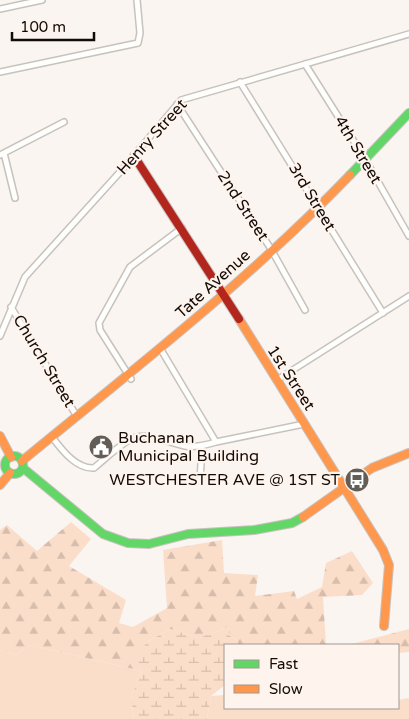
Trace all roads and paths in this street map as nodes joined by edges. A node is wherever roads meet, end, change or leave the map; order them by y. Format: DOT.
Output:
graph roads {
  1 [pos="42,0"];
  2 [pos="137,0"];
  3 [pos="0,9"];
  4 [pos="409,34"];
  5 [pos="305,64"];
  6 [pos="0,72"];
  7 [pos="240,82"];
  8 [pos="177,104"];
  9 [pos="409,113"];
  10 [pos="64,122"];
  11 [pos="2,154"];
  12 [pos="134,156"];
  13 [pos="365,159"];
  14 [pos="16,198"];
  15 [pos="319,207"];
  16 [pos="182,228"];
  17 [pos="408,234"];
  18 [pos="271,250"];
  19 [pos="223,295"];
  20 [pos="409,296"];
  21 [pos="12,307"];
  22 [pos="305,310"];
  23 [pos="383,312"];
  24 [pos="0,336"];
  25 [pos="160,348"];
  26 [pos="130,376"];
  27 [pos="277,380"];
  28 [pos="76,415"];
  29 [pos="304,424"];
  30 [pos="0,436"];
  31 [pos="52,437"];
  32 [pos="216,442"];
  33 [pos="202,446"];
  34 [pos="409,453"];
  35 [pos="6,460"];
  36 [pos="22,464"];
  37 [pos="10,473"];
  38 [pos="200,481"];
  39 [pos="0,485"];
  40 [pos="345,488"];
  41 [pos="384,626"];
  1 -- 3 [label="street"];
  2 -- 6 [label="street"];
  4 -- 5 [label="street, Henry Street"];
  5 -- 7 [label="street, Henry Street"];
  5 -- 13 [label="street, 4th Street"];
  7 -- 8 [label="street, Henry Street"];
  7 -- 15 [label="street, 3rd Street"];
  8 -- 12 [label="street, Henry Street"];
  8 -- 18 [label="street, 2nd Street"];
  9 -- 13 [label="street, Tate Avenue"];
  10 -- 11 [label="street"];
  11 -- 14 [label="street"];
  12 -- 16 [label="street, 1st Street"];
  12 -- 21 [label="street, Henry Street"];
  13 -- 15 [label="street, Tate Avenue"];
  13 -- 17 [label="street, 4th Street"];
  15 -- 18 [label="street, Tate Avenue"];
  15 -- 23 [label="street, 3rd Street"];
  16 -- 19 [label="street, 1st Street"];
  16 -- 26 [label="street"];
  18 -- 19 [label="street, Tate Avenue"];
  18 -- 22 [label="street, 2nd Street"];
  19 -- 25 [label="street, Tate Avenue"];
  19 -- 27 [label="street, 1st Street"];
  20 -- 23 [label="street"];
  21 -- 24 [label="street, Henry Street"];
  21 -- 28 [label="street, Church Street"];
  23 -- 27 [label="street"];
  25 -- 26 [label="street, Tate Avenue"];
  25 -- 32 [label="street"];
  26 -- 28 [label="street, Tate Avenue"];
  27 -- 29 [label="street, 1st Street"];
  28 -- 31 [label="street, Tate Avenue"];
  29 -- 32 [label="street"];
  29 -- 40 [label="street, 1st Street"];
  30 -- 35 [label="street"];
  31 -- 33 [label="street"];
  31 -- 36 [label="street, Tate Avenue"];
  32 -- 33 [label="street"];
  33 -- 38 [label="street"];
  34 -- 40 [label="street"];
  35 -- 36 [label="street"];
  35 -- 37 [label="street"];
  36 -- 37 [label="street"];
  36 -- 40 [label="street"];
  37 -- 39 [label="street"];
  40 -- 41 [label="street, 1st Street"];
}
